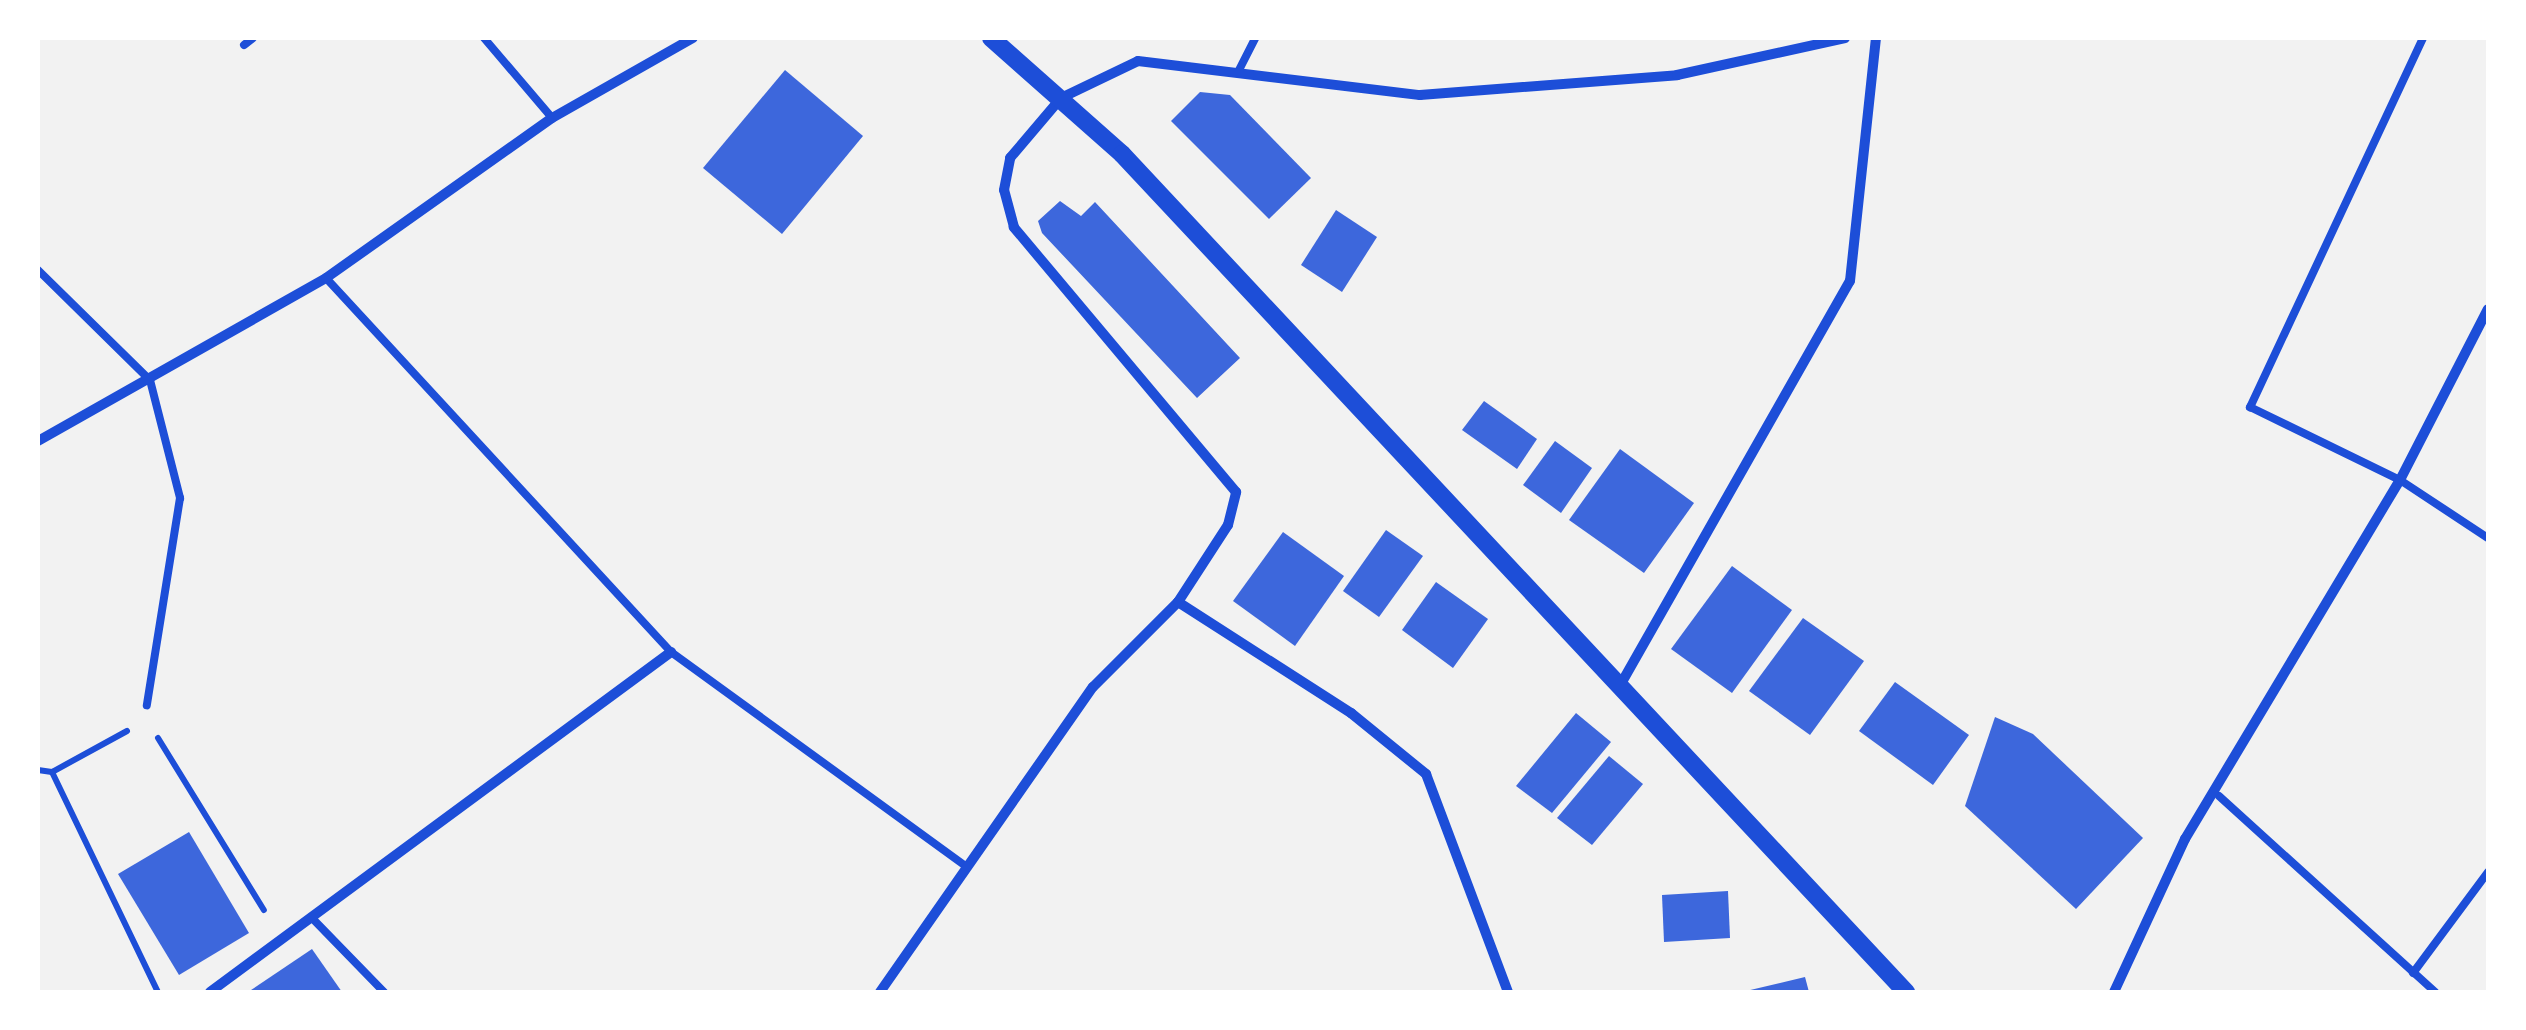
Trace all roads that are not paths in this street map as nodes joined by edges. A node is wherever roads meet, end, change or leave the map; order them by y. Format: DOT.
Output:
graph roads {
  1 [pos="253,38"];
  2 [pos="484,38"];
  3 [pos="693,38"];
  4 [pos="990,38"];
  5 [pos="1255,38"];
  6 [pos="1846,38"];
  7 [pos="1876,38"];
  8 [pos="2423,38"];
  9 [pos="244,46"];
  10 [pos="1238,72"];
  11 [pos="1062,98"];
  12 [pos="552,118"];
  13 [pos="38,270"];
  14 [pos="326,278"];
  15 [pos="2488,308"];
  16 [pos="150,380"];
  17 [pos="38,441"];
  18 [pos="2400,480"];
  19 [pos="2488,538"];
  20 [pos="1178,602"];
  21 [pos="671,652"];
  22 [pos="1622,682"];
  23 [pos="147,705"];
  24 [pos="2219,796"];
  25 [pos="967,867"];
  26 [pos="2488,872"];
  27 [pos="311,917"];
  28 [pos="2413,972"];
  29 [pos="210,992"];
  30 [pos="384,992"];
  31 [pos="880,992"];
  32 [pos="1508,992"];
  33 [pos="1906,992"];
  34 [pos="2114,992"];
  35 [pos="2435,992"];
  1 -- 9 [label="lane"];
  2 -- 12 [label="lane"];
  3 -- 12 [label="street"];
  4 -- 11 [label="street"];
  5 -- 10 [label="lane"];
  6 -- 10 [label="street"];
  7 -- 22 [label="street"];
  8 -- 18 [label="lane"];
  10 -- 11 [label="street"];
  11 -- 20 [label="street"];
  11 -- 22 [label="street"];
  12 -- 14 [label="street"];
  13 -- 16 [label="lane"];
  14 -- 16 [label="street"];
  14 -- 21 [label="lane"];
  15 -- 18 [label="street"];
  16 -- 17 [label="street"];
  16 -- 23 [label="lane"];
  18 -- 19 [label="lane"];
  18 -- 24 [label="street"];
  20 -- 25 [label="street"];
  20 -- 32 [label="street"];
  21 -- 25 [label="lane"];
  21 -- 27 [label="street"];
  22 -- 33 [label="street"];
  24 -- 28 [label="lane"];
  24 -- 34 [label="street"];
  25 -- 31 [label="street"];
  26 -- 28 [label="lane"];
  27 -- 29 [label="street"];
  27 -- 30 [label="lane"];
  28 -- 35 [label="lane"];
}
